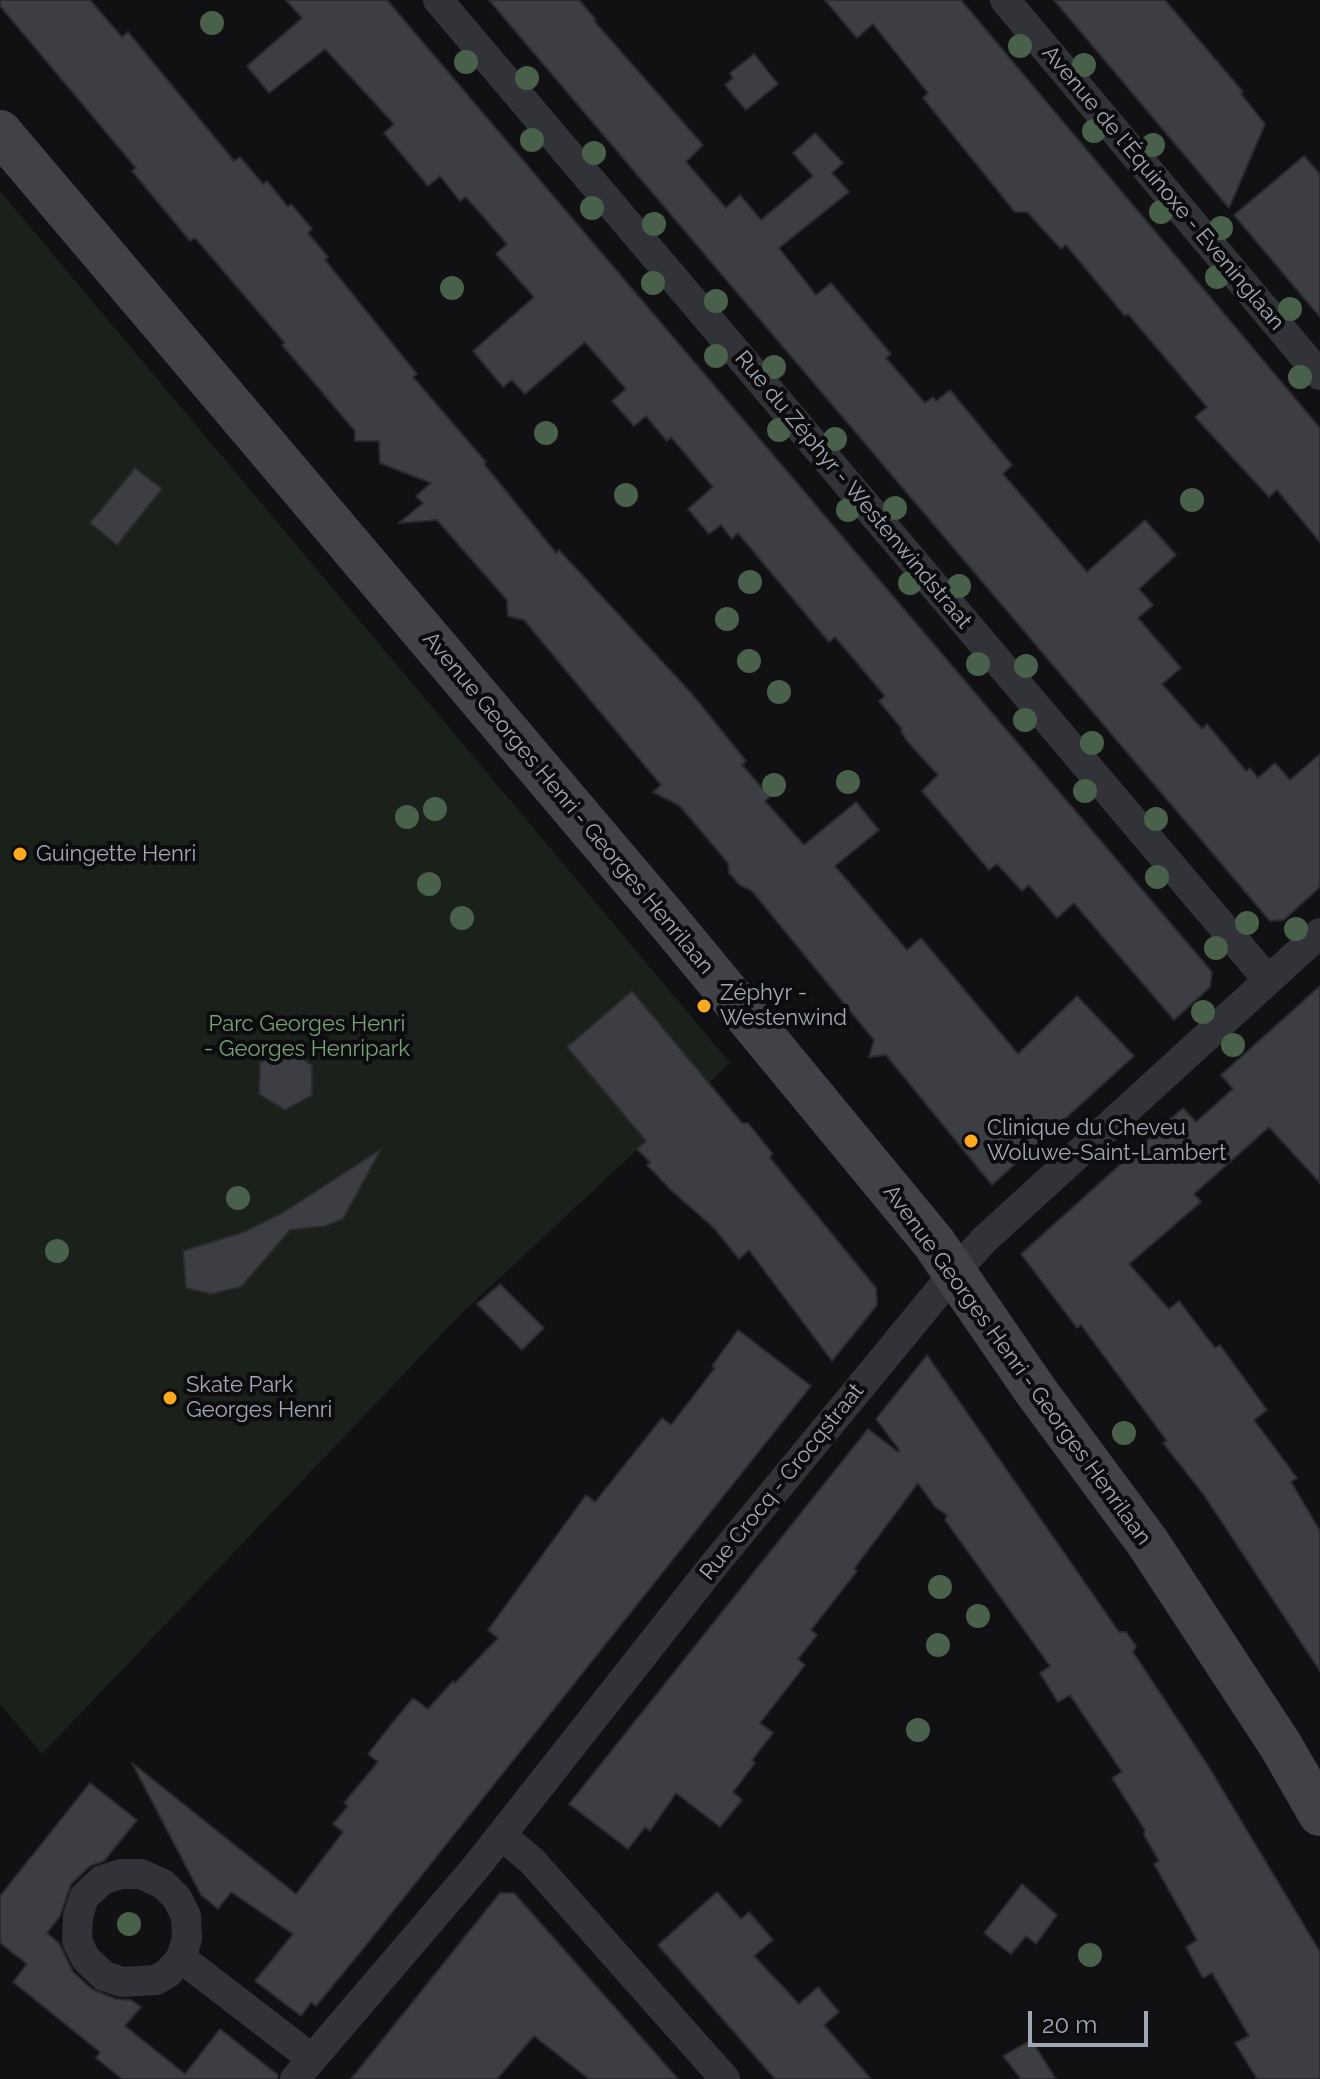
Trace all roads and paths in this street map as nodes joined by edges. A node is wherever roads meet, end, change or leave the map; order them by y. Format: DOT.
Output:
graph roads {
  1 [pos="438,0"];
  2 [pos="1005,0"];
  3 [pos="0,132"];
  4 [pos="1320,375"];
  5 [pos="1320,933"];
  6 [pos="1268,980"];
  7 [pos="954,1273"];
  8 [pos="1320,1814"];
  9 [pos="501,1835"];
  10 [pos="181,1958"];
  11 [pos="303,2069"];
  12 [pos="725,2079"];
  1 -- 6 [label="street, Rue du Zéphyr - Westenwindstraat"];
  2 -- 4 [label="street, Avenue de l'Équinoxe - Eveninglaan"];
  3 -- 7 [label="street, Avenue Georges Henri - Georges Henrilaan"];
  5 -- 6 [label="street, Rue Crocq - Crocqstraat"];
  6 -- 7 [label="street, Rue Crocq - Crocqstraat"];
  7 -- 8 [label="street, Avenue Georges Henri - Georges Henrilaan"];
  7 -- 9 [label="street, Rue Crocq - Crocqstraat"];
  9 -- 11 [label="street, Rue Crocq - Crocqstraat"];
  9 -- 12 [label="street"];
  10 -- 11 [label="street"];
}
